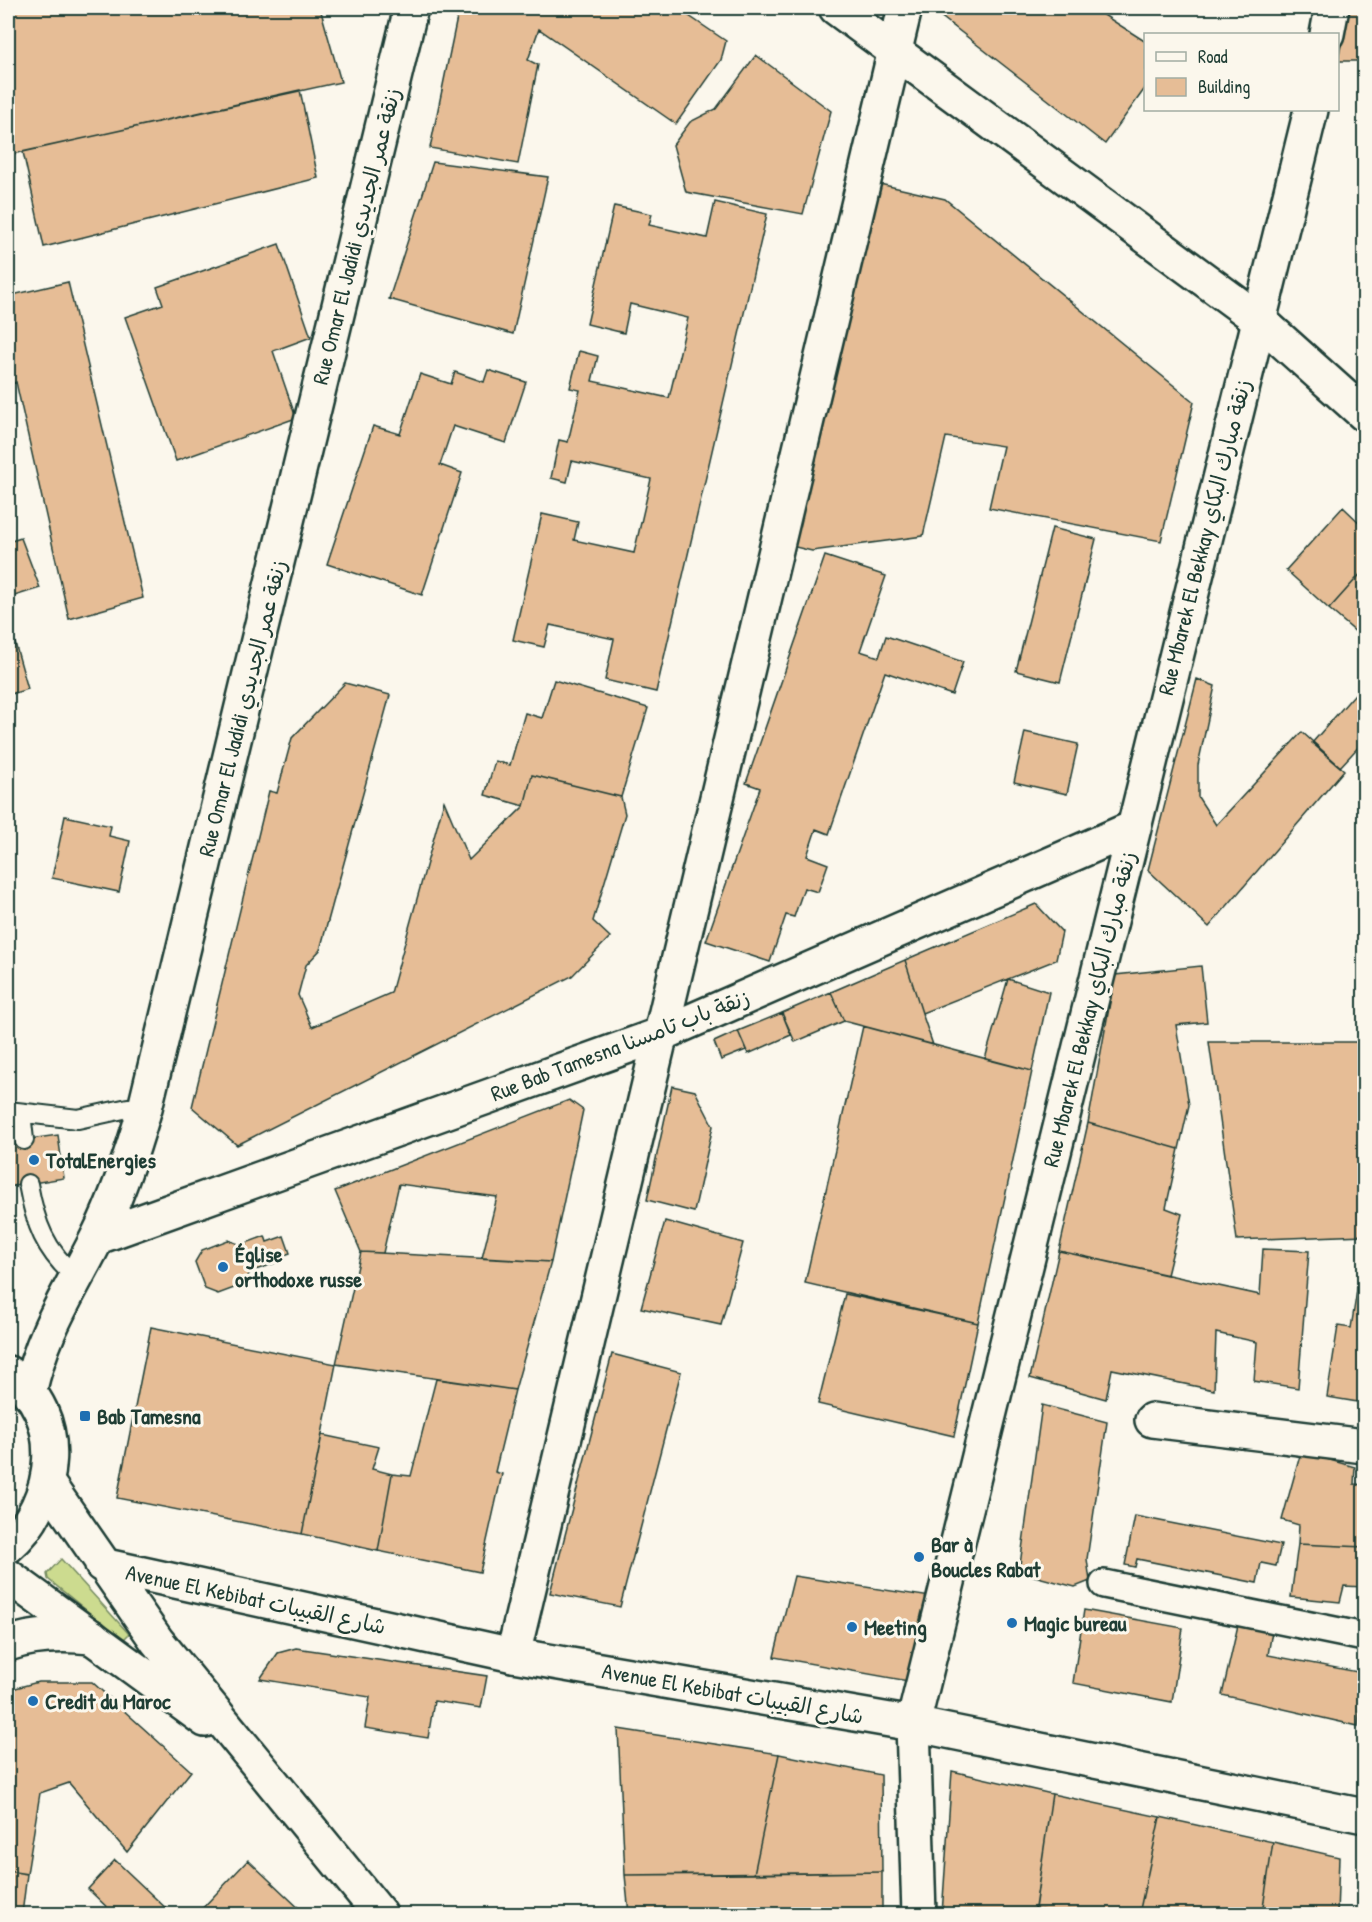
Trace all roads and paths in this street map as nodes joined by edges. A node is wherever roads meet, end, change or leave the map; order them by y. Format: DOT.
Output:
graph roads {
  1 [pos="411,8"];
  2 [pos="836,8"];
  3 [pos="905,8"];
  4 [pos="1332,8"];
  5 [pos="1327,33"];
  6 [pos="894,50"];
  7 [pos="1311,111"];
  8 [pos="1258,319"];
  9 [pos="1365,414"];
  10 [pos="1133,828"];
  11 [pos="659,1035"];
  12 [pos="145,1108"];
  13 [pos="14,1112"];
  14 [pos="24,1140"];
  15 [pos="28,1184"];
  16 [pos="98,1237"];
  17 [pos="76,1277"];
  18 [pos="18,1383"];
  19 [pos="1152,1420"];
  20 [pos="1365,1446"];
  21 [pos="48,1484"];
  22 [pos="8,1546"];
  23 [pos="102,1565"];
  24 [pos="8,1576"];
  25 [pos="1104,1584"];
  26 [pos="92,1637"];
  27 [pos="1365,1637"];
  28 [pos="8,1644"];
  29 [pos="513,1654"];
  30 [pos="914,1724"];
  31 [pos="247,1751"];
  32 [pos="1365,1816"];
  33 [pos="380,1914"];
  34 [pos="919,1914"];
  1 -- 12 [label="street, Rue Omar El Jadidi زنقة عمر الجديدي"];
  2 -- 6 [label="street"];
  3 -- 6 [label="street"];
  4 -- 5 [label="street"];
  6 -- 8 [label="street"];
  6 -- 11 [label="street"];
  7 -- 8 [label="street, Rue Mbarek El Bekkay زنقة مبارك البكاي"];
  8 -- 9 [label="street"];
  8 -- 10 [label="street, Rue Mbarek El Bekkay زنقة مبارك البكاي"];
  10 -- 11 [label="street, Rue Bab Tamesna زنقة باب تامسنا"];
  10 -- 30 [label="street, Rue Mbarek El Bekkay زنقة مبارك البكاي"];
  11 -- 16 [label="street, Rue Bab Tamesna زنقة باب تامسنا"];
  11 -- 29 [label="street"];
  12 -- 13 [label="lane"];
  12 -- 16 [label="street, Rue Omar El Jadidi زنقة عمر الجديدي"];
  13 -- 14 [label="lane"];
  15 -- 17 [label="lane"];
  16 -- 17 [label="street, Rue Omar El Jadidi زنقة عمر الجديدي"];
  17 -- 18 [label="street, Rue Omar El Jadidi زنقة عمر الجديدي"];
  18 -- 21 [label="street"];
  19 -- 20 [label="street"];
  21 -- 22 [label="street"];
  21 -- 23 [label="street"];
  23 -- 29 [label="street, Avenue El Kebibat شارع القبيبات"];
  23 -- 31 [label="street"];
  24 -- 26 [label="street"];
  25 -- 27 [label="street"];
  26 -- 28 [label="street"];
  26 -- 31 [label="street"];
  29 -- 30 [label="street, Avenue El Kebibat شارع القبيبات"];
  30 -- 32 [label="street, Avenue El Kebibat شارع القبيبات"];
  30 -- 34 [label="street, Rue Mbarek El Bekkay زنقة مبارك البكاي"];
  31 -- 33 [label="street"];
}
